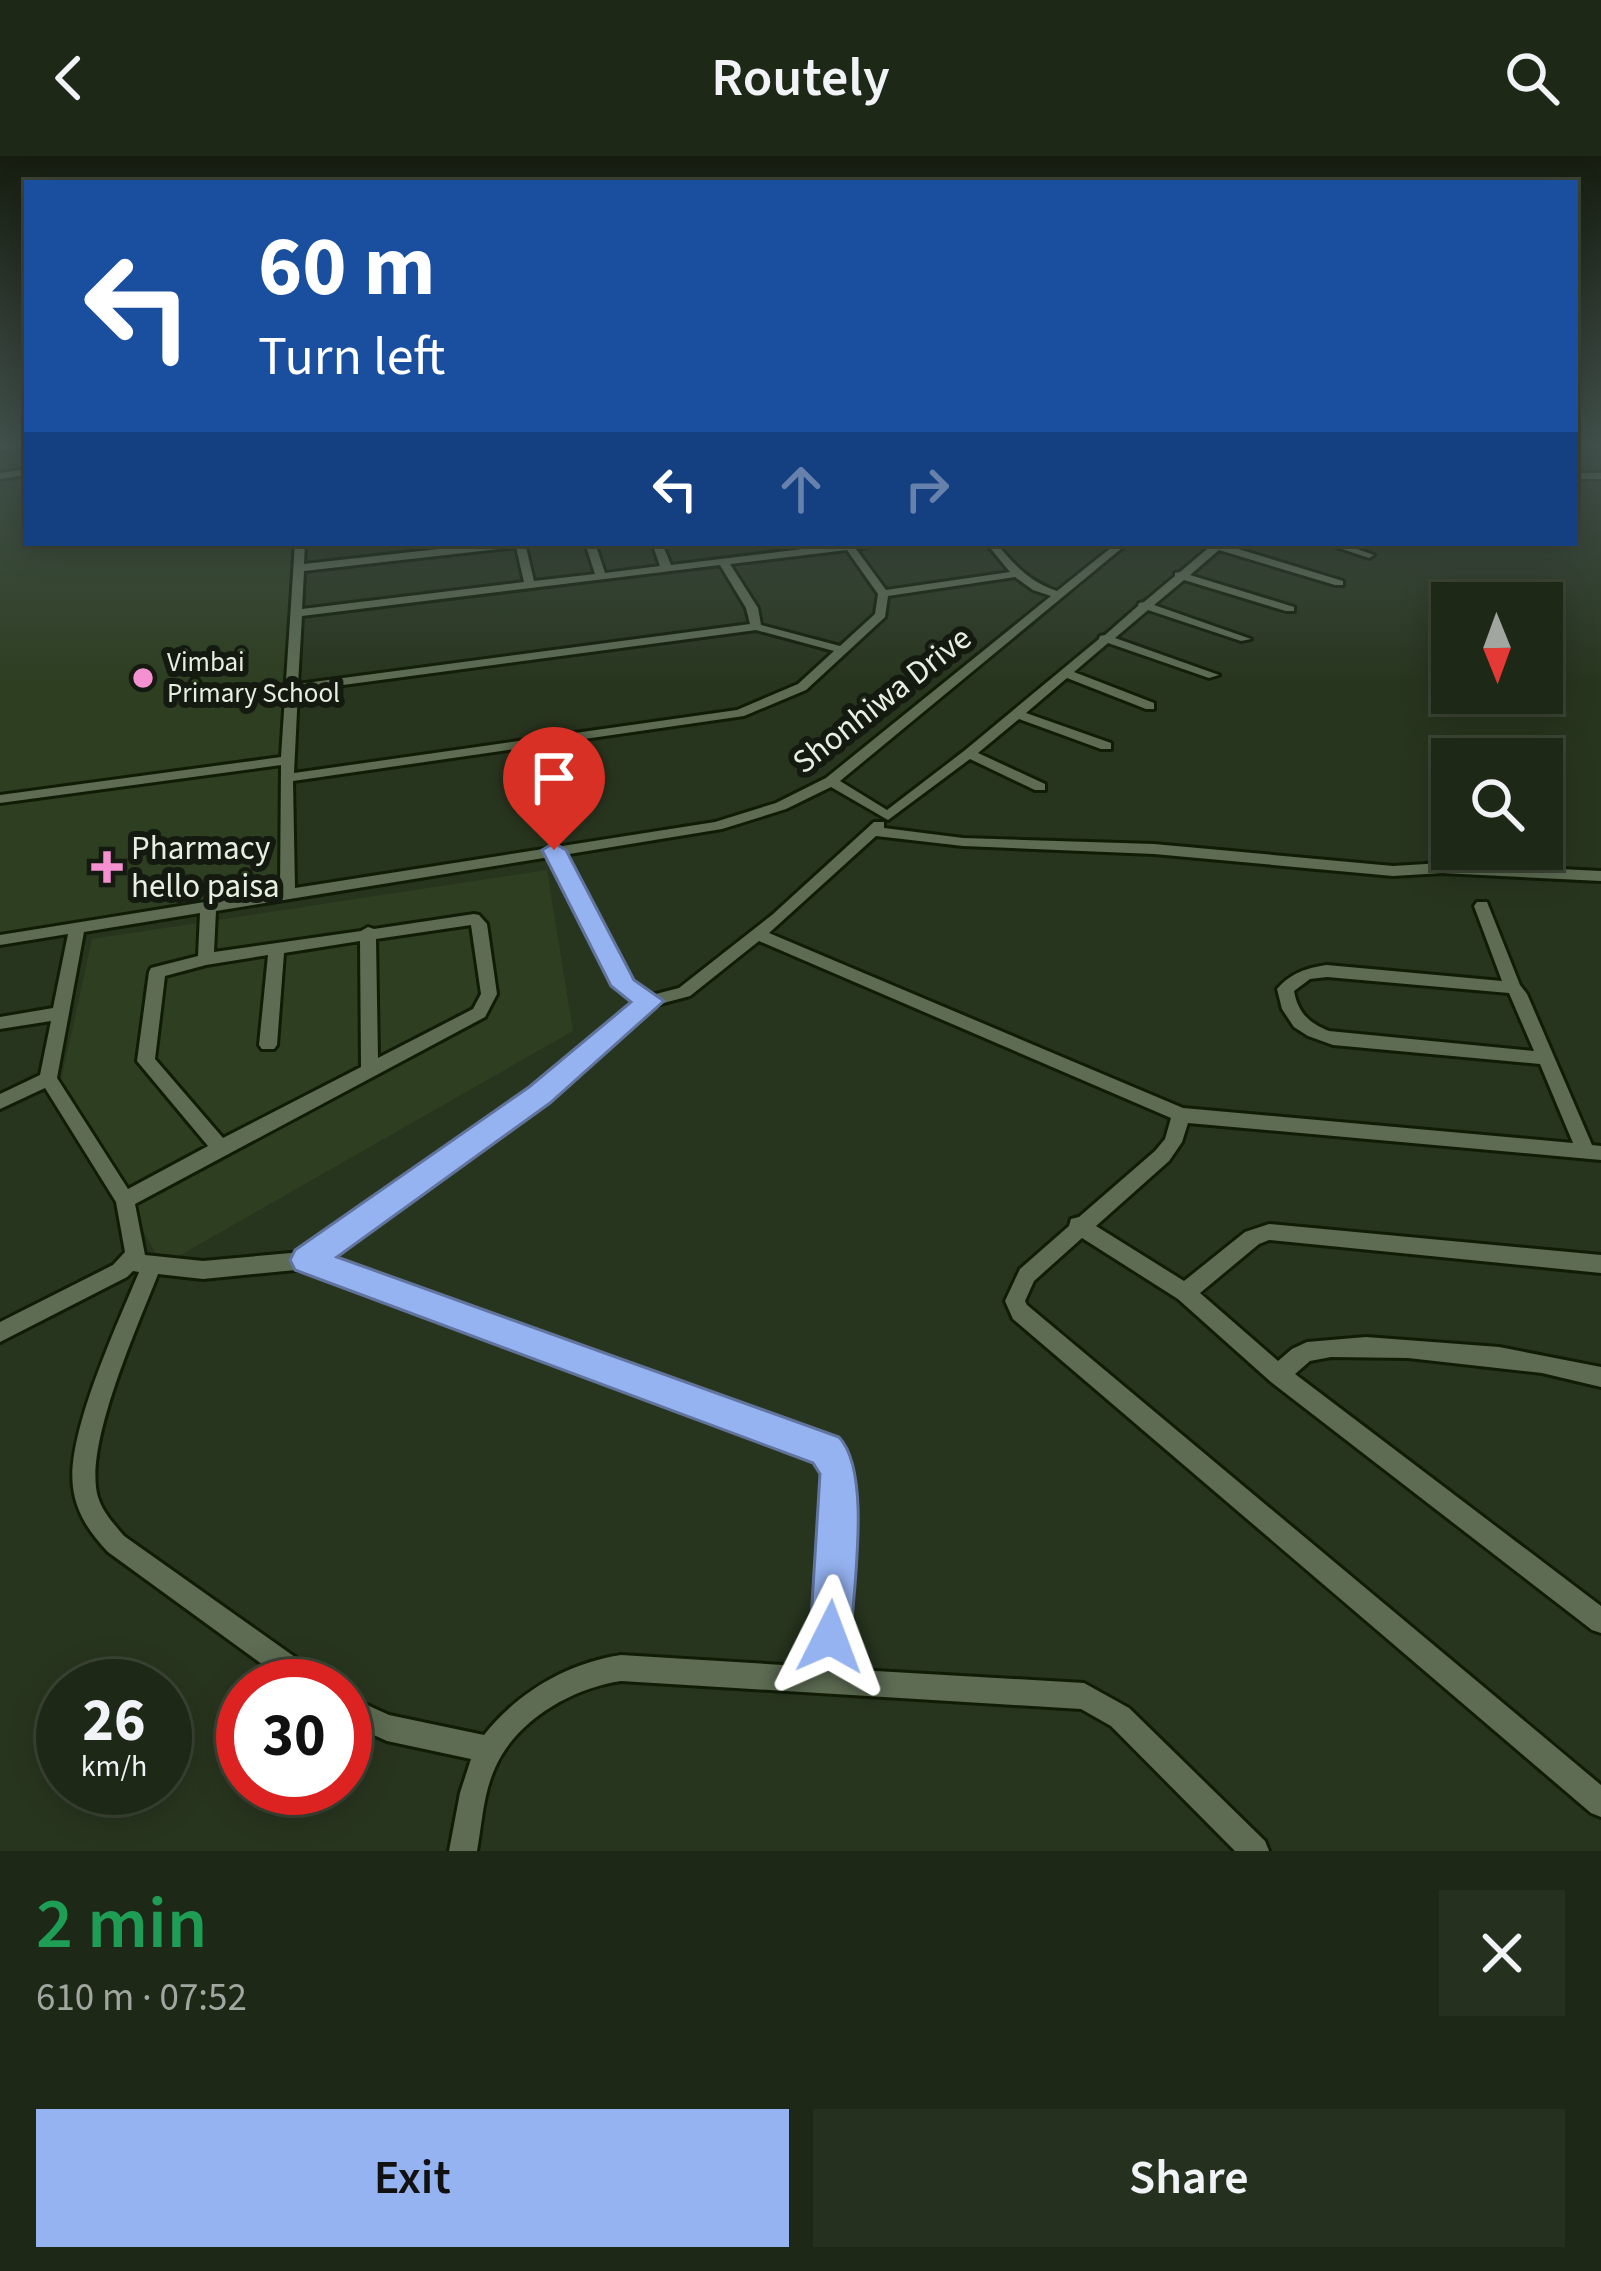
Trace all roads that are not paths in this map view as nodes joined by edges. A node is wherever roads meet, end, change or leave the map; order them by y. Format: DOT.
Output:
graph roads {
  1 [pos="300,546"];
  2 [pos="493,546"];
  3 [pos="521,546"];
  4 [pos="591,546"];
  5 [pos="658,546"];
  6 [pos="857,546"];
  7 [pos="994,546"];
  8 [pos="1119,546"];
  9 [pos="1218,546"];
  10 [pos="1222,546"];
  11 [pos="1340,546"];
  12 [pos="850,547"];
  13 [pos="1370,555"];
  14 [pos="723,562"];
  15 [pos="298,568"];
  16 [pos="667,569"];
  17 [pos="1016,574"];
  18 [pos="1179,575"];
  19 [pos="601,577"];
  20 [pos="1339,583"];
  21 [pos="530,585"];
  22 [pos="883,594"];
  23 [pos="1058,595"];
  24 [pos="1142,605"];
  25 [pos="1290,609"];
  26 [pos="296,613"];
  27 [pos="756,627"];
  28 [pos="1104,638"];
  29 [pos="1244,639"];
  30 [pos="842,650"];
  31 [pos="1064,673"];
  32 [pos="1214,675"];
  33 [pos="293,688"];
  34 [pos="1150,706"];
  35 [pos="1018,714"];
  36 [pos="1106,746"];
  37 [pos="969,754"];
  38 [pos="289,760"];
  39 [pos="288,778"];
  40 [pos="831,781"];
  41 [pos="1040,787"];
  42 [pos="0,799"];
  43 [pos="888,816"];
  44 [pos="873,831"];
  45 [pos="554,850"];
  46 [pos="1601,876"];
  47 [pos="288,893"];
  48 [pos="1482,906"];
  49 [pos="208,908"];
  50 [pos="77,929"];
  51 [pos="368,932"];
  52 [pos="758,934"];
  53 [pos="0,940"];
  54 [pos="277,947"];
  55 [pos="206,959"];
  56 [pos="1513,988"];
  57 [pos="650,1001"];
  58 [pos="61,1012"];
  59 [pos="0,1023"];
  60 [pos="268,1045"];
  61 [pos="1543,1058"];
  62 [pos="370,1071"];
  63 [pos="48,1079"];
  64 [pos="0,1102"];
  65 [pos="1181,1114"];
  66 [pos="221,1148"];
  67 [pos="1593,1152"];
  68 [pos="124,1200"];
  69 [pos="1078,1225"];
  70 [pos="306,1260"];
  71 [pos="141,1264"];
  72 [pos="1601,1264"];
  73 [pos="1185,1293"];
  74 [pos="0,1332"];
  75 [pos="1279,1375"];
  76 [pos="1601,1377"];
  77 [pos="1601,1621"];
  78 [pos="276,1659"];
  79 [pos="828,1677"];
  80 [pos="372,1721"];
  81 [pos="490,1750"];
  82 [pos="1601,1803"];
  83 [pos="463,1851"];
  84 [pos="1255,1851"];
  1 -- 15 [label="street"];
  2 -- 15 [label="street"];
  3 -- 21 [label="street"];
  4 -- 19 [label="street"];
  5 -- 16 [label="street"];
  6 -- 12 [label="street"];
  7 -- 17 [label="street"];
  8 -- 23 [label="street, Shonhiwa Drive"];
  9 -- 18 [label="street"];
  10 -- 20 [label="street"];
  11 -- 13 [label="street"];
  12 -- 14 [label="street"];
  12 -- 22 [label="street"];
  14 -- 16 [label="street"];
  14 -- 27 [label="street"];
  15 -- 26 [label="street"];
  16 -- 19 [label="street"];
  17 -- 22 [label="street"];
  17 -- 23 [label="street"];
  18 -- 24 [label="street"];
  18 -- 25 [label="street"];
  19 -- 21 [label="street"];
  21 -- 26 [label="street"];
  22 -- 30 [label="street"];
  23 -- 40 [label="street, Shonhiwa Drive"];
  24 -- 28 [label="street"];
  24 -- 29 [label="street"];
  26 -- 33 [label="street"];
  27 -- 30 [label="street"];
  27 -- 33 [label="street"];
  28 -- 31 [label="street"];
  28 -- 32 [label="street"];
  30 -- 39 [label="street"];
  31 -- 34 [label="street"];
  31 -- 35 [label="street"];
  33 -- 38 [label="street"];
  35 -- 36 [label="street"];
  35 -- 37 [label="street"];
  37 -- 41 [label="street"];
  37 -- 43 [label="street"];
  38 -- 39 [label="street"];
  38 -- 42 [label="street"];
  39 -- 47 [label="street"];
  40 -- 43 [label="street"];
  40 -- 45 [label="street, Shonhiwa Drive"];
  43 -- 44 [label="street"];
  44 -- 46 [label="street"];
  44 -- 52 [label="street"];
  45 -- 47 [label="street, Shonhiwa Drive"];
  45 -- 57 [label="street"];
  47 -- 49 [label="street, Shonhiwa Drive"];
  48 -- 56 [label="street"];
  49 -- 50 [label="street, Shonhiwa Drive"];
  49 -- 55 [label="street"];
  50 -- 53 [label="street, Shonhiwa Drive"];
  50 -- 58 [label="street"];
  51 -- 54 [label="street"];
  51 -- 62 [label="street"];
  51 -- 62 [label="street"];
  52 -- 57 [label="street"];
  52 -- 65 [label="street"];
  54 -- 55 [label="street"];
  54 -- 60 [label="street"];
  55 -- 66 [label="street"];
  56 -- 61 [label="street"];
  56 -- 61 [label="street"];
  57 -- 70 [label="street"];
  58 -- 59 [label="street"];
  58 -- 63 [label="street"];
  61 -- 67 [label="street"];
  62 -- 66 [label="street"];
  63 -- 64 [label="street"];
  63 -- 68 [label="street"];
  65 -- 67 [label="street"];
  65 -- 69 [label="street"];
  66 -- 68 [label="street"];
  68 -- 71 [label="street"];
  69 -- 73 [label="street"];
  69 -- 82 [label="street"];
  70 -- 71 [label="street"];
  70 -- 79 [label="street"];
  71 -- 74 [label="street"];
  71 -- 78 [label="street"];
  72 -- 73 [label="street"];
  73 -- 75 [label="street"];
  75 -- 76 [label="street"];
  75 -- 77 [label="street"];
  79 -- 81 [label="street"];
  79 -- 84 [label="street"];
  80 -- 81 [label="street"];
  81 -- 83 [label="street"];
}
